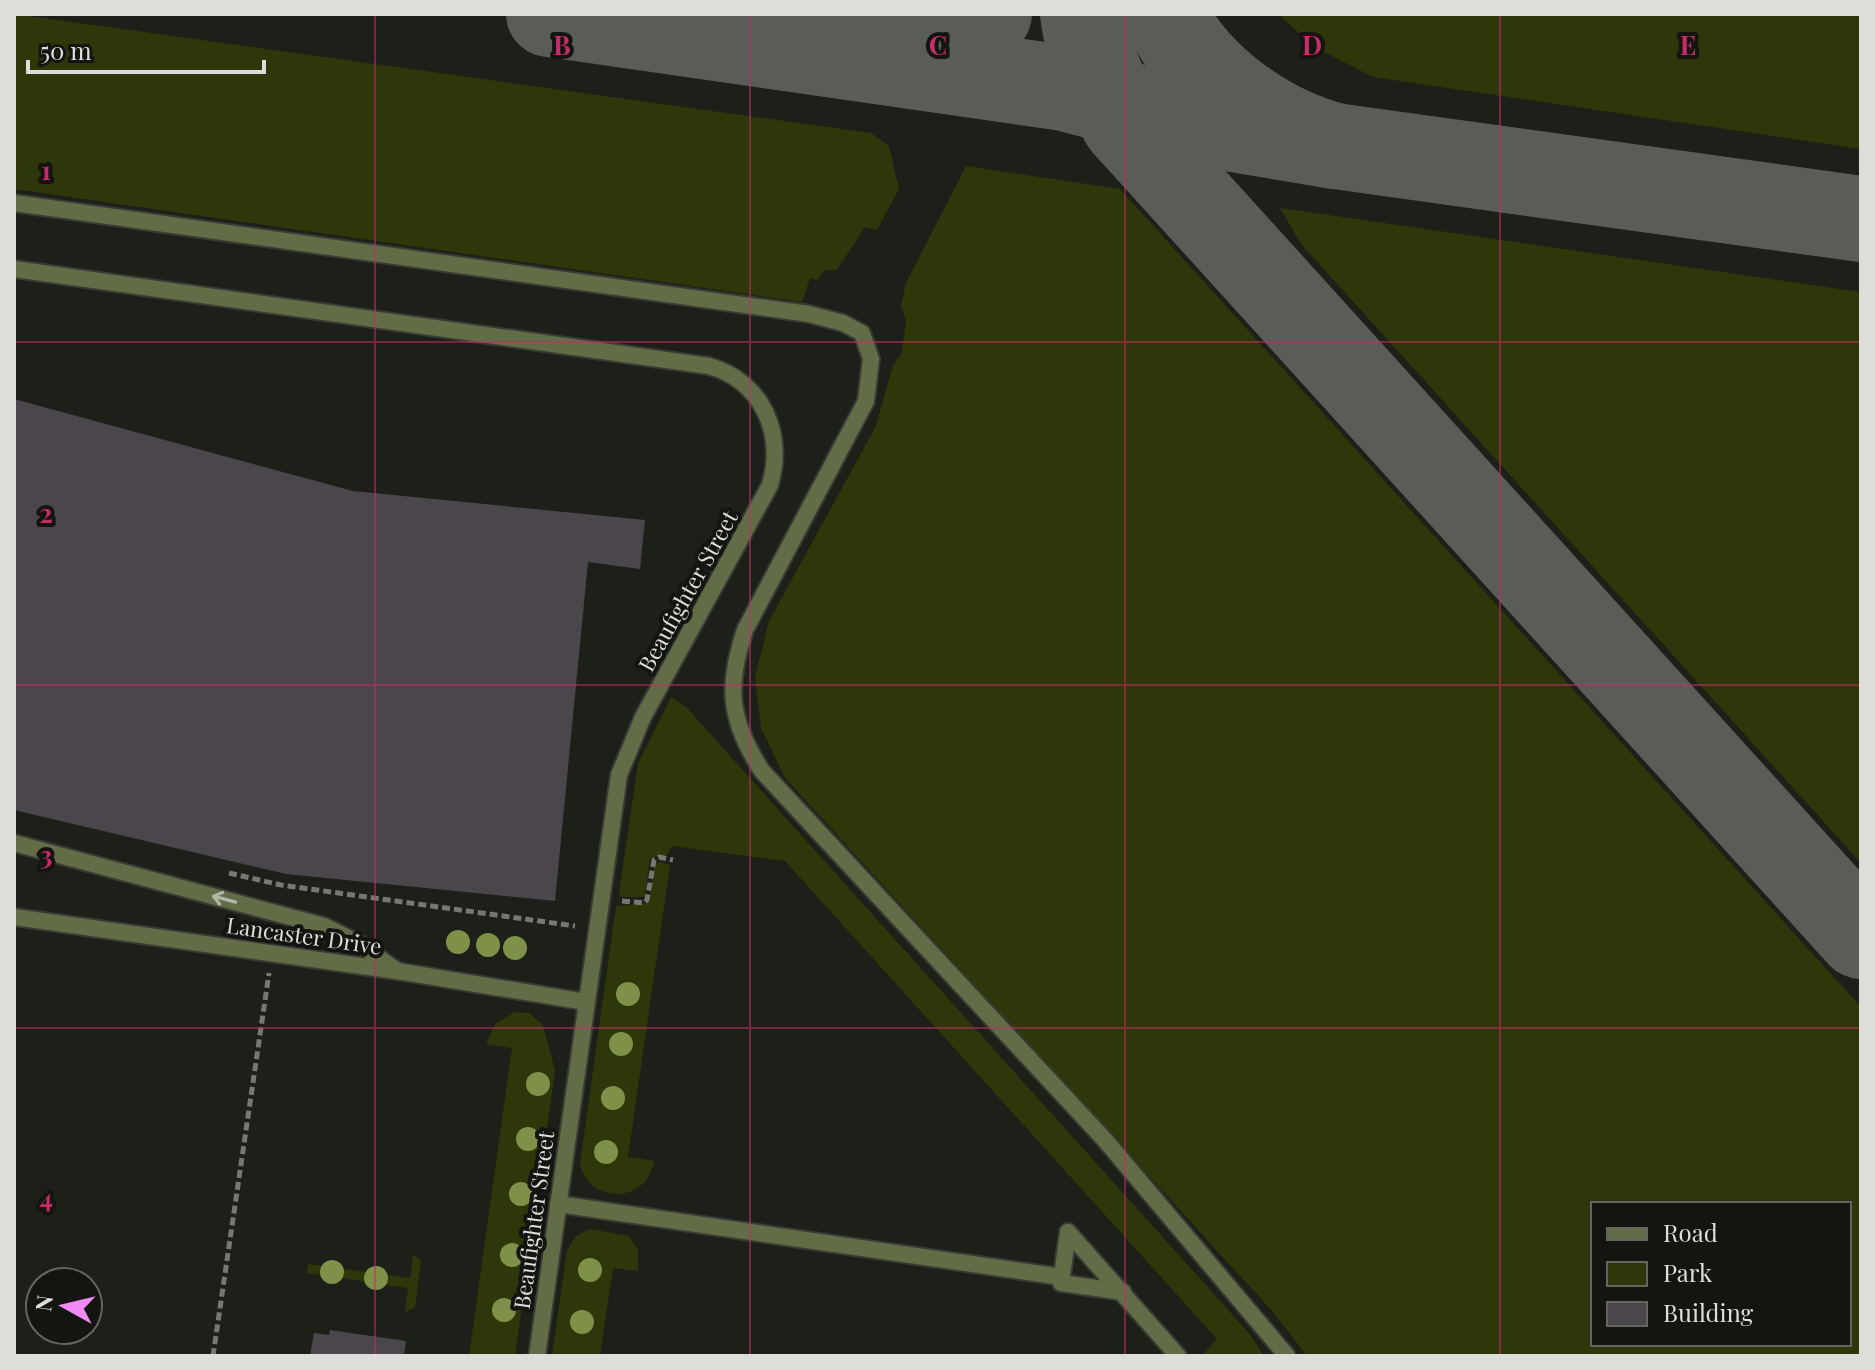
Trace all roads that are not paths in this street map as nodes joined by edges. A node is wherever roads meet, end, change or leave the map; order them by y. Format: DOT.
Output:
graph roads {
  1 [pos="14,203"];
  2 [pos="14,269"];
  3 [pos="14,843"];
  4 [pos="14,917"];
  5 [pos="397,971"];
  6 [pos="586,1002"];
  7 [pos="558,1204"];
  8 [pos="1062,1280"];
  9 [pos="1123,1292"];
  10 [pos="537,1356"];
  11 [pos="1178,1356"];
  12 [pos="1287,1356"];
  1 -- 12 [label="street"];
  2 -- 6 [label="street, Beaufighter Street"];
  5 -- 3 [label="street, one-way"];
  4 -- 5 [label="street, Lancaster Drive"];
  5 -- 6 [label="street, Lancaster Drive"];
  6 -- 7 [label="street, Beaufighter Street"];
  7 -- 8 [label="street"];
  7 -- 10 [label="street, Beaufighter Street"];
  8 -- 9 [label="street"];
  8 -- 9 [label="street"];
  9 -- 11 [label="street"];
}
